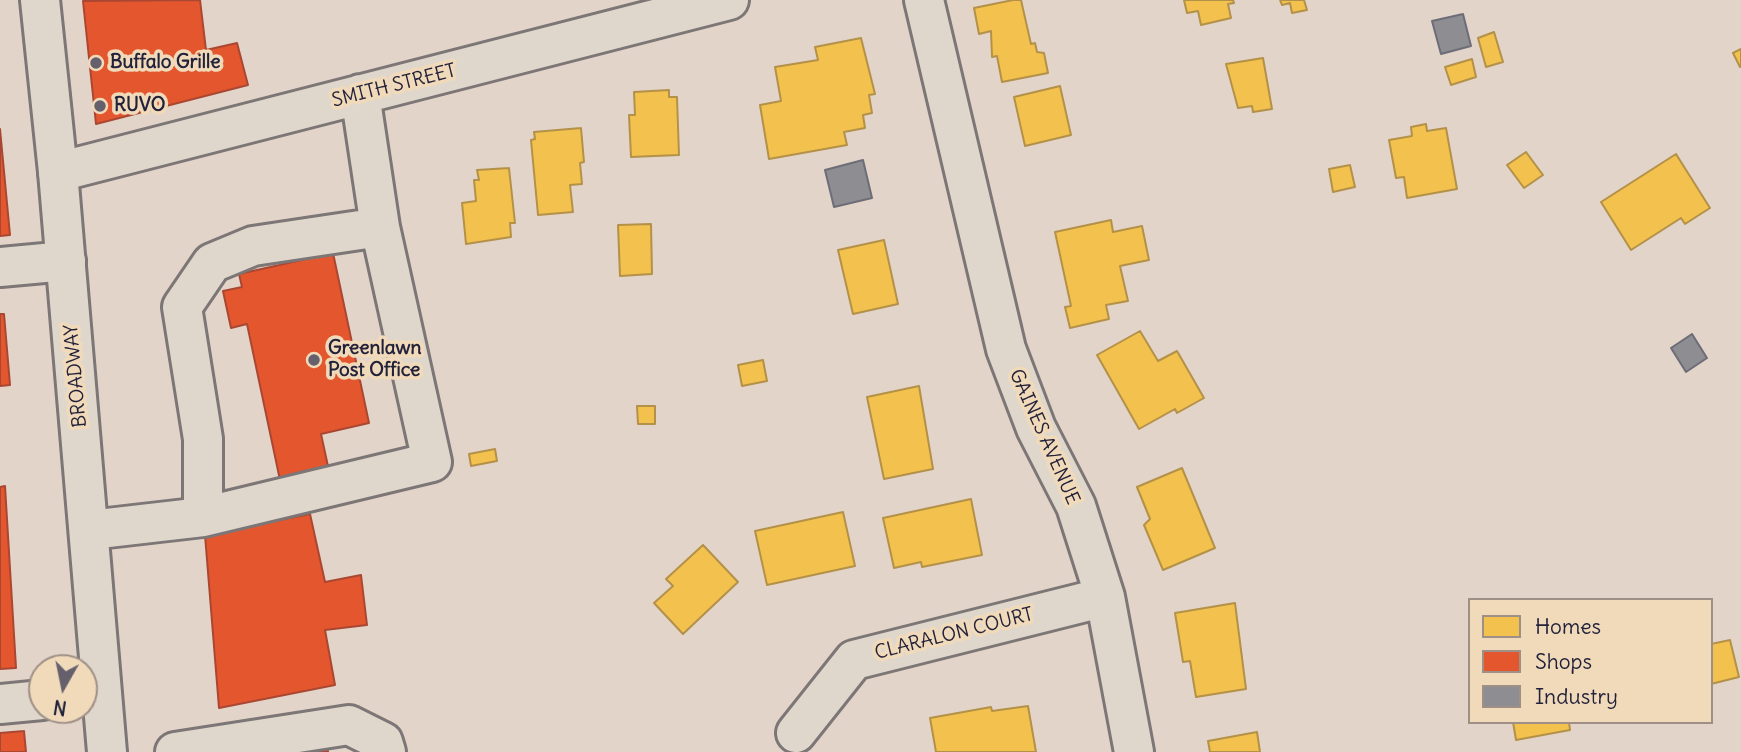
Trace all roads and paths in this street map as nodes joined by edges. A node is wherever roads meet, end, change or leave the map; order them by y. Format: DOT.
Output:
graph roads {
  1 [pos="40,0"];
  2 [pos="729,0"];
  3 [pos="924,0"];
  4 [pos="360,94"];
  5 [pos="58,172"];
  6 [pos="380,227"];
  7 [pos="66,261"];
  8 [pos="0,267"];
  9 [pos="203,517"];
  10 [pos="90,530"];
  11 [pos="1105,597"];
  12 [pos="92,654"];
  13 [pos="28,701"];
  14 [pos="0,704"];
  15 [pos="98,715"];
  16 [pos="796,733"];
  17 [pos="107,752"];
  18 [pos="175,752"];
  19 [pos="386,752"];
  20 [pos="1134,752"];
  1 -- 5 [label="street, BROADWAY"];
  2 -- 4 [label="street, SMITH STREET"];
  3 -- 11 [label="street, GAINES AVENUE"];
  4 -- 5 [label="street, SMITH STREET"];
  4 -- 6 [label="street"];
  5 -- 7 [label="street, BROADWAY"];
  6 -- 9 [label="street"];
  6 -- 9 [label="street"];
  7 -- 8 [label="street"];
  7 -- 10 [label="street, BROADWAY"];
  9 -- 10 [label="street"];
  10 -- 12 [label="street, BROADWAY"];
  11 -- 16 [label="street, CLARALON COURT"];
  11 -- 20 [label="street, GAINES AVENUE"];
  13 -- 14 [label="street"];
  15 -- 17 [label="street, BROADWAY"];
  18 -- 19 [label="street"];
}
